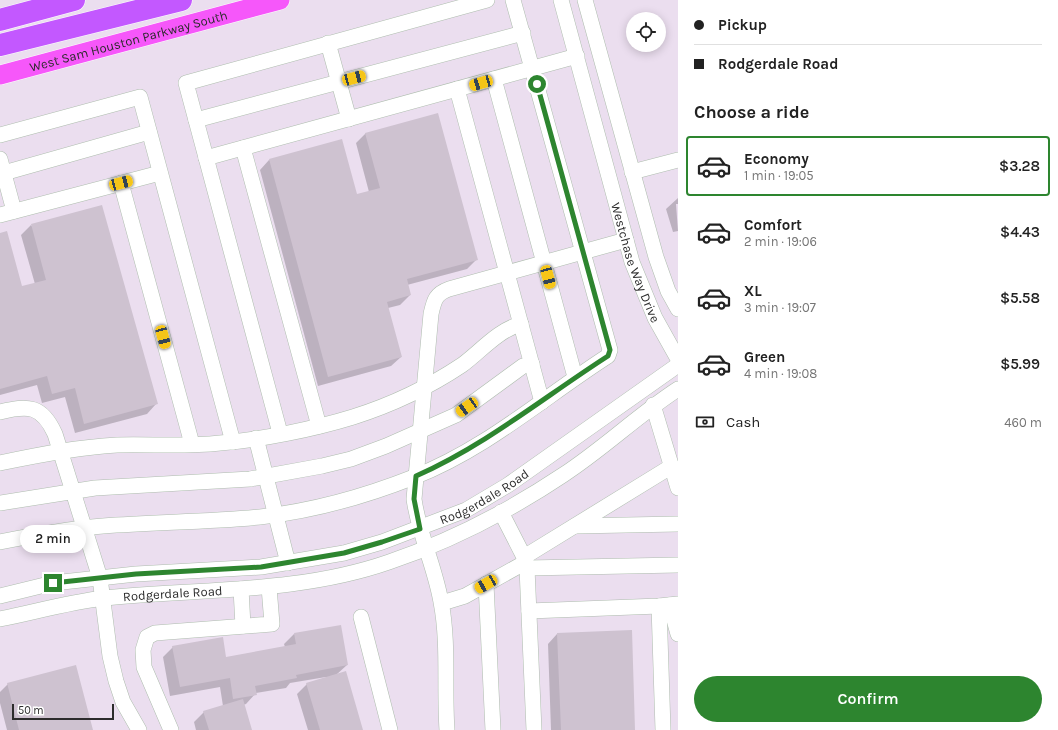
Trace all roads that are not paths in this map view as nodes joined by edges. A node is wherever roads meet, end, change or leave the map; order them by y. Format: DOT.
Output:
graph roads {
  1 [pos="74,0"];
  2 [pos="181,0"];
  3 [pos="280,0"];
  4 [pos="487,0"];
  5 [pos="514,0"];
  6 [pos="561,0"];
  7 [pos="585,0"];
  8 [pos="0,20"];
  9 [pos="523,34"];
  10 [pos="328,44"];
  11 [pos="0,45"];
  12 [pos="576,56"];
  13 [pos="533,69"];
  14 [pos="0,75"];
  15 [pos="494,79"];
  16 [pos="339,82"];
  17 [pos="457,89"];
  18 [pos="349,119"];
  19 [pos="196,120"];
  20 [pos="149,132"];
  21 [pos="0,135"];
  22 [pos="242,148"];
  23 [pos="628,155"];
  24 [pos="206,158"];
  25 [pos="678,160"];
  26 [pos="605,162"];
  27 [pos="1,168"];
  28 [pos="160,172"];
  29 [pos="632,172"];
  30 [pos="121,183"];
  31 [pos="7,213"];
  32 [pos="626,240"];
  33 [pos="584,252"];
  34 [pos="544,263"];
  35 [pos="507,273"];
  36 [pos="678,309"];
  37 [pos="521,324"];
  38 [pos="678,358"];
  39 [pos="532,364"];
  40 [pos="678,365"];
  41 [pos="575,377"];
  42 [pos="424,387"];
  43 [pos="678,389"];
  44 [pos="542,402"];
  45 [pos="653,405"];
  46 [pos="0,412"];
  47 [pos="319,426"];
  48 [pos="420,431"];
  49 [pos="280,433"];
  50 [pos="256,438"];
  51 [pos="233,442"];
  52 [pos="192,444"];
  53 [pos="60,452"];
  54 [pos="0,463"];
  55 [pos="672,466"];
  56 [pos="266,476"];
  57 [pos="416,476"];
  58 [pos="678,488"];
  59 [pos="73,490"];
  60 [pos="0,503"];
  61 [pos="501,512"];
  62 [pos="276,514"];
  63 [pos="678,524"];
  64 [pos="574,526"];
  65 [pos="85,528"];
  66 [pos="420,529"];
  67 [pos="0,542"];
  68 [pos="426,549"];
  69 [pos="344,553"];
  70 [pos="525,562"];
  71 [pos="288,563"];
  72 [pos="678,564"];
  73 [pos="350,573"];
  74 [pos="100,578"];
  75 [pos="486,584"];
  76 [pos="269,587"];
  77 [pos="241,590"];
  78 [pos="0,596"];
  79 [pos="103,598"];
  80 [pos="442,603"];
  81 [pos="669,605"];
  82 [pos="529,611"];
  83 [pos="361,617"];
  84 [pos="0,619"];
  85 [pos="243,626"];
  86 [pos="678,634"];
  87 [pos="139,730"];
  88 [pos="171,730"];
  89 [pos="390,730"];
  90 [pos="447,730"];
  91 [pos="493,730"];
  92 [pos="534,730"];
  93 [pos="663,730"];
  1 -- 8 [label="highway"];
  2 -- 11 [label="highway"];
  3 -- 14 [label="main road, West Sam Houston Parkway South"];
  4 -- 10 [label="street"];
  5 -- 9 [label="street"];
  6 -- 12 [label="street, Westchase Way Drive"];
  7 -- 23 [label="street, Westchase Way Drive"];
  9 -- 13 [label="street"];
  9 -- 16 [label="street"];
  10 -- 16 [label="street"];
  10 -- 19 [label="street"];
  12 -- 13 [label="street"];
  12 -- 26 [label="street, Westchase Way Drive"];
  13 -- 15 [label="street"];
  13 -- 33 [label="street"];
  15 -- 17 [label="street"];
  15 -- 34 [label="street"];
  16 -- 18 [label="street"];
  16 -- 19 [label="street"];
  17 -- 18 [label="street"];
  17 -- 35 [label="street"];
  18 -- 22 [label="street"];
  19 -- 24 [label="street"];
  20 -- 21 [label="street"];
  20 -- 27 [label="street"];
  20 -- 28 [label="street"];
  22 -- 24 [label="street"];
  22 -- 47 [label="street"];
  23 -- 26 [label="street"];
  23 -- 29 [label="street, Westchase Way Drive"];
  24 -- 49 [label="street"];
  25 -- 29 [label="street"];
  26 -- 32 [label="street, Westchase Way Drive"];
  27 -- 31 [label="street"];
  28 -- 30 [label="street"];
  28 -- 51 [label="street"];
  29 -- 36 [label="street, Westchase Way Drive"];
  30 -- 31 [label="street"];
  30 -- 52 [label="street"];
  32 -- 33 [label="street"];
  32 -- 38 [label="street, Westchase Way Drive"];
  33 -- 34 [label="street"];
  33 -- 41 [label="street"];
  34 -- 35 [label="street"];
  34 -- 41 [label="street"];
  35 -- 37 [label="street"];
  35 -- 42 [label="street"];
  37 -- 39 [label="street"];
  37 -- 42 [label="street"];
  39 -- 44 [label="street"];
  39 -- 48 [label="street"];
  40 -- 66 [label="street, Rodgerdale Road"];
  41 -- 44 [label="street"];
  42 -- 47 [label="street"];
  42 -- 48 [label="street"];
  43 -- 45 [label="street, Rodgerdale Road"];
  44 -- 57 [label="street"];
  45 -- 55 [label="street"];
  45 -- 61 [label="street, Rodgerdale Road"];
  46 -- 53 [label="street"];
  47 -- 49 [label="street"];
  48 -- 56 [label="street"];
  48 -- 57 [label="street"];
  49 -- 50 [label="street"];
  50 -- 51 [label="street"];
  50 -- 56 [label="street"];
  51 -- 52 [label="street"];
  52 -- 53 [label="street"];
  53 -- 54 [label="street"];
  53 -- 59 [label="street"];
  55 -- 58 [label="street"];
  55 -- 64 [label="street"];
  56 -- 59 [label="street"];
  56 -- 62 [label="street"];
  57 -- 62 [label="street"];
  57 -- 66 [label="street"];
  59 -- 60 [label="street"];
  59 -- 65 [label="street"];
  61 -- 68 [label="street, Rodgerdale Road"];
  61 -- 70 [label="street"];
  62 -- 65 [label="street"];
  62 -- 71 [label="street"];
  63 -- 64 [label="street"];
  64 -- 70 [label="street"];
  65 -- 67 [label="street"];
  65 -- 74 [label="street"];
  66 -- 68 [label="street"];
  66 -- 69 [label="street, Rodgerdale Road"];
  68 -- 73 [label="street, Rodgerdale Road"];
  68 -- 80 [label="street"];
  69 -- 71 [label="street, Rodgerdale Road"];
  69 -- 73 [label="street"];
  70 -- 72 [label="street"];
  70 -- 75 [label="street"];
  70 -- 82 [label="street"];
  71 -- 74 [label="street, Rodgerdale Road"];
  73 -- 76 [label="street, Rodgerdale Road"];
  74 -- 78 [label="street, Rodgerdale Road"];
  74 -- 79 [label="street"];
  75 -- 80 [label="street"];
  75 -- 91 [label="street"];
  76 -- 77 [label="street, Rodgerdale Road"];
  76 -- 85 [label="street"];
  77 -- 79 [label="street, Rodgerdale Road"];
  77 -- 85 [label="street"];
  79 -- 84 [label="street, Rodgerdale Road"];
  79 -- 87 [label="street"];
  80 -- 90 [label="street"];
  81 -- 82 [label="street"];
  81 -- 86 [label="street"];
  81 -- 93 [label="street"];
  82 -- 92 [label="street"];
  83 -- 89 [label="street"];
  85 -- 88 [label="street"];
}
